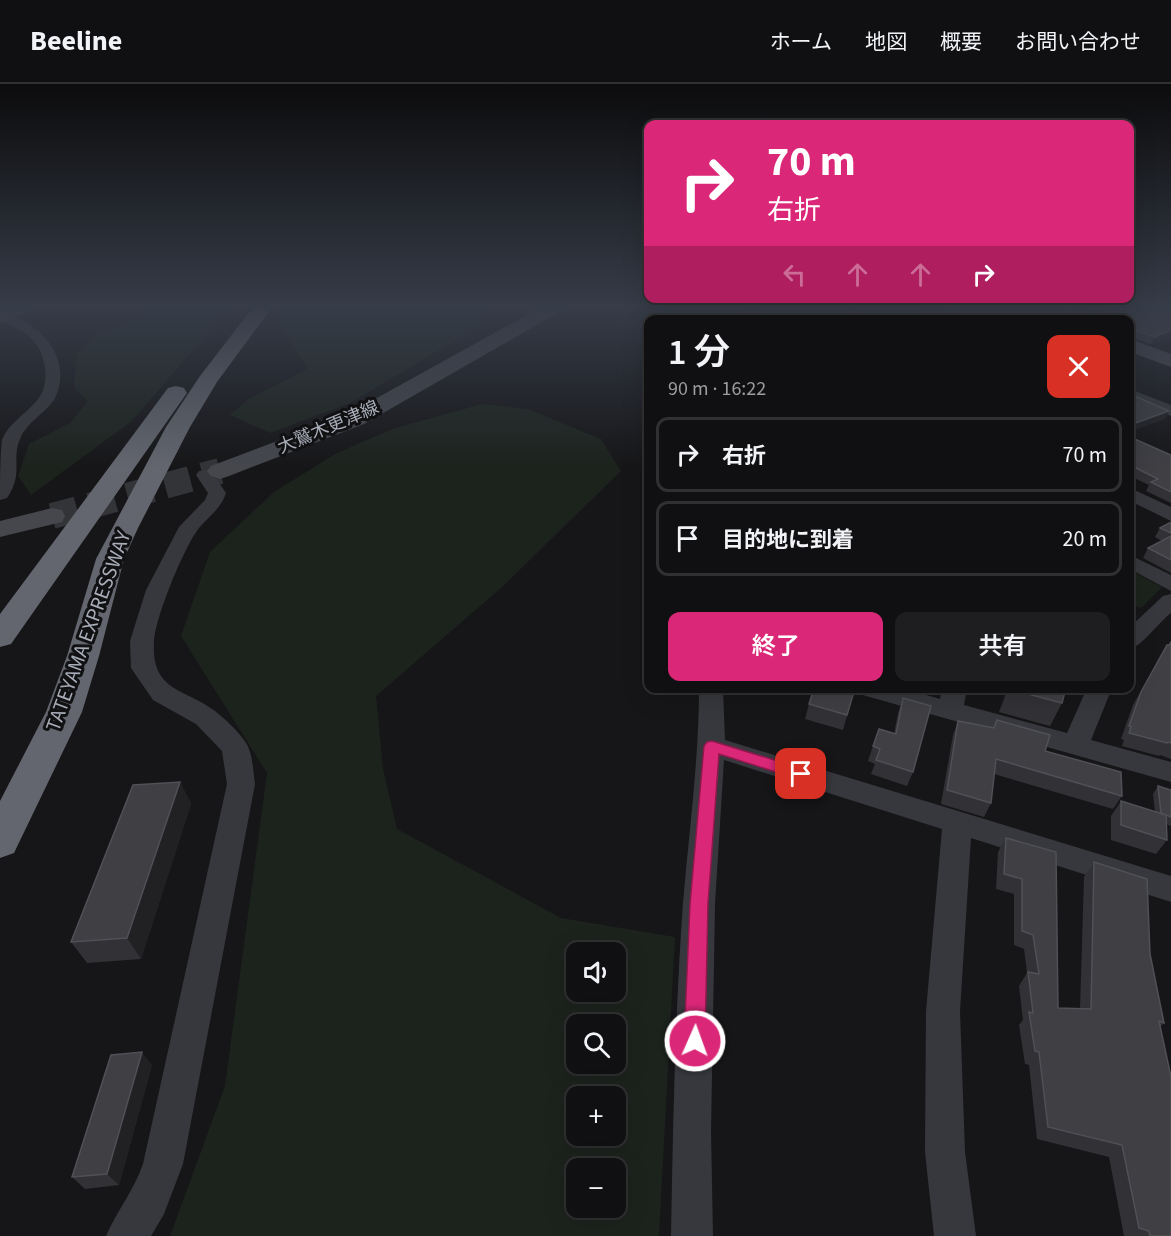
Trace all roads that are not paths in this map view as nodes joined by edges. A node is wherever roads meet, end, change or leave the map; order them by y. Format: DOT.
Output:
graph roads {
  1 [pos="50,360"];
  2 [pos="201,360"];
  3 [pos="223,360"];
  4 [pos="461,360"];
  5 [pos="1134,396"];
  6 [pos="1171,411"];
  7 [pos="213,473"];
  8 [pos="0,494"];
  9 [pos="1134,496"];
  10 [pos="1171,515"];
  11 [pos="52,516"];
  12 [pos="0,529"];
  13 [pos="1134,563"];
  14 [pos="1171,584"];
  15 [pos="1171,601"];
  16 [pos="1134,636"];
  17 [pos="0,637"];
  18 [pos="711,693"];
  19 [pos="903,693"];
  20 [pos="1098,693"];
  21 [pos="952,700"];
  22 [pos="712,746"];
  23 [pos="1075,746"];
  24 [pos="1171,772"];
  25 [pos="957,823"];
  26 [pos="0,841"];
  27 [pos="1171,889"];
  28 [pos="128,1236"];
  29 [pos="692,1236"];
  30 [pos="954,1236"];
  1 -- 8 [label="street"];
  2 -- 17 [label="highway, TATEYAMA EXPRESSWAY"];
  3 -- 26 [label="highway, TATEYAMA EXPRESSWAY"];
  4 -- 7 [label="main road, 大鷲木更津線"];
  5 -- 6 [label="street"];
  7 -- 28 [label="street"];
  9 -- 10 [label="street"];
  11 -- 12 [label="main road"];
  13 -- 14 [label="street"];
  15 -- 16 [label="street"];
  18 -- 22 [label="street"];
  19 -- 21 [label="street"];
  20 -- 23 [label="street"];
  21 -- 23 [label="street"];
  22 -- 25 [label="street"];
  22 -- 29 [label="street"];
  23 -- 24 [label="street"];
  25 -- 27 [label="street"];
  25 -- 30 [label="street"];
}
